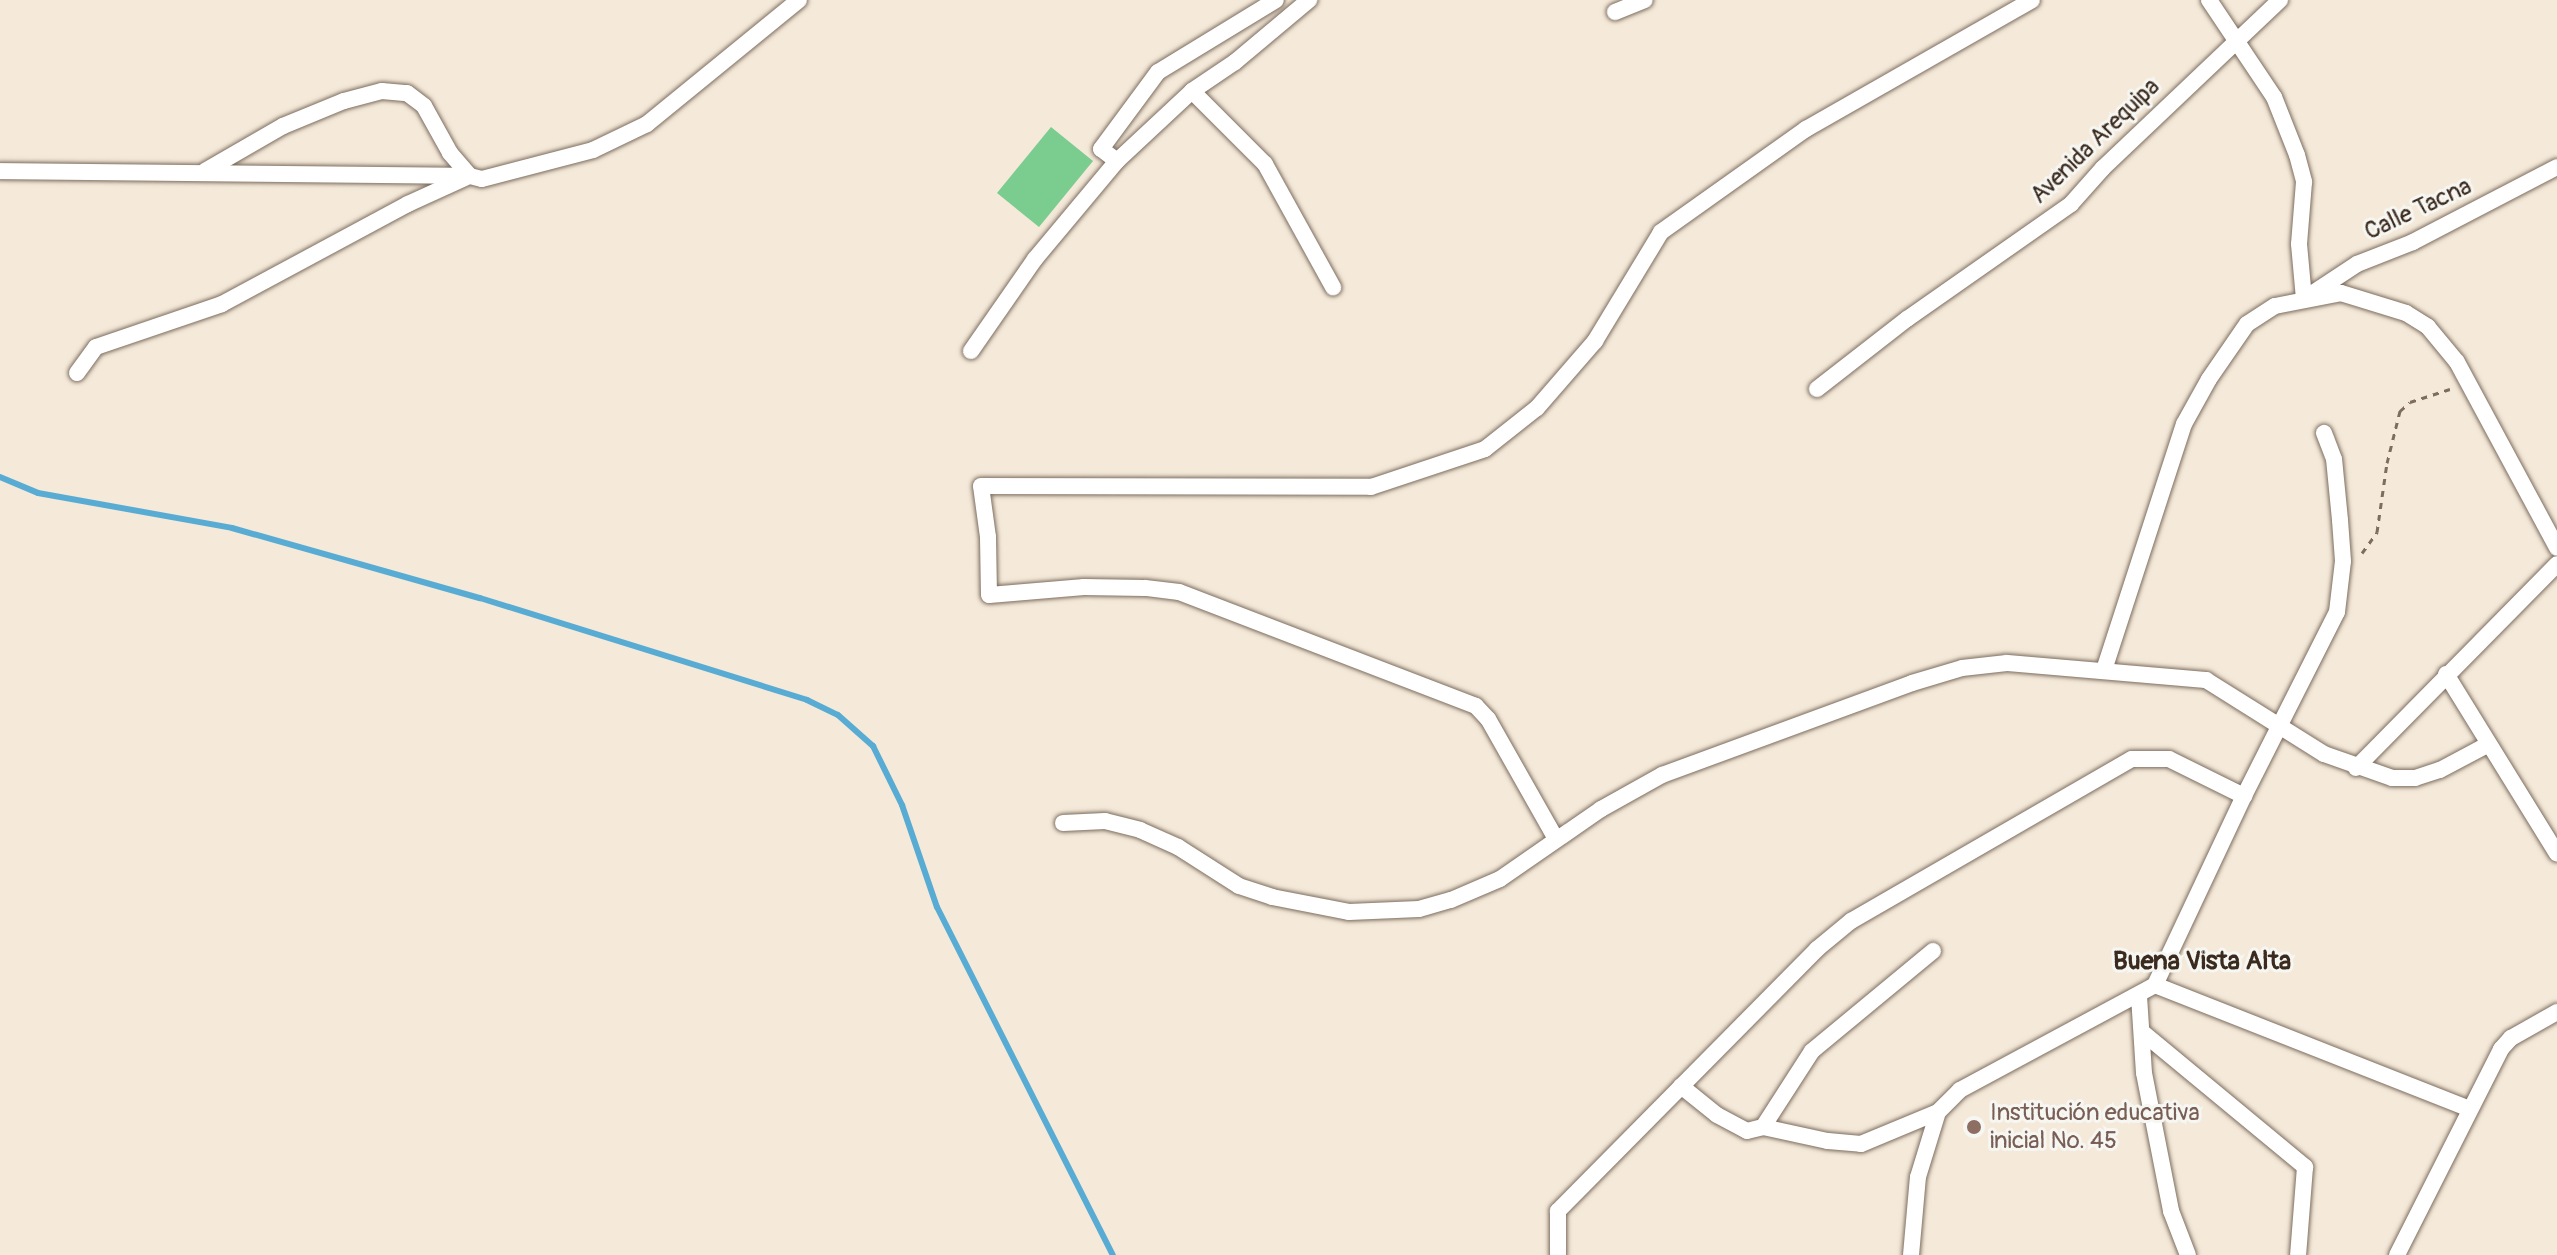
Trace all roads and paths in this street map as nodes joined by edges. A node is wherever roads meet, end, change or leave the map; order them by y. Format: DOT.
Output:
graph roads {
  1 [pos="799,0"];
  2 [pos="1276,0"];
  3 [pos="1309,0"];
  4 [pos="1645,0"];
  5 [pos="2032,0"];
  6 [pos="2209,0"];
  7 [pos="2280,0"];
  8 [pos="1615,12"];
  9 [pos="2235,40"];
  10 [pos="1192,91"];
  11 [pos="1117,161"];
  12 [pos="2557,167"];
  13 [pos="0,171"];
  14 [pos="205,171"];
  15 [pos="470,176"];
  16 [pos="1333,287"];
  17 [pos="2304,299"];
  18 [pos="971,351"];
  19 [pos="77,373"];
  20 [pos="2469,383"];
  21 [pos="1817,389"];
  22 [pos="2324,433"];
  23 [pos="2557,548"];
  24 [pos="2343,561"];
  25 [pos="2557,564"];
  26 [pos="2104,670"];
  27 [pos="2446,674"];
  28 [pos="2281,726"];
  29 [pos="2487,745"];
  30 [pos="2356,768"];
  31 [pos="2244,796"];
  32 [pos="1063,823"];
  33 [pos="1556,839"];
  34 [pos="2557,854"];
  35 [pos="1933,951"];
  36 [pos="2155,985"];
  37 [pos="2139,996"];
  38 [pos="2557,1012"];
  39 [pos="2142,1032"];
  40 [pos="1681,1086"];
  41 [pos="2469,1109"];
  42 [pos="1938,1112"];
  43 [pos="1763,1127"];
  44 [pos="1558,1255"];
  45 [pos="1911,1255"];
  46 [pos="2188,1255"];
  47 [pos="2298,1255"];
  48 [pos="2397,1255"];
  1 -- 15 [label="street"];
  2 -- 11 [label="street"];
  3 -- 10 [label="street"];
  4 -- 8 [label="street"];
  5 -- 33 [label="street"];
  6 -- 9 [label="street"];
  7 -- 9 [label="street, Avenida Arequipa"];
  9 -- 17 [label="street"];
  9 -- 21 [label="street, Avenida Arequipa"];
  10 -- 11 [label="street"];
  10 -- 16 [label="street"];
  11 -- 18 [label="street"];
  12 -- 17 [label="street, Calle Tacna"];
  13 -- 14 [label="street"];
  14 -- 15 [label="street"];
  14 -- 15 [label="street"];
  15 -- 19 [label="street"];
  17 -- 20 [label="street"];
  17 -- 26 [label="street"];
  20 -- 23 [label="street"];
  20 -- 24 [label="path"];
  22 -- 24 [label="street"];
  24 -- 28 [label="street"];
  25 -- 27 [label="street"];
  26 -- 28 [label="street"];
  26 -- 33 [label="street"];
  27 -- 29 [label="street"];
  27 -- 30 [label="street"];
  28 -- 30 [label="street"];
  28 -- 31 [label="street"];
  29 -- 30 [label="street"];
  29 -- 34 [label="street"];
  31 -- 36 [label="street"];
  31 -- 40 [label="street"];
  32 -- 33 [label="street"];
  35 -- 43 [label="street"];
  36 -- 37 [label="street"];
  36 -- 41 [label="street"];
  37 -- 39 [label="street"];
  37 -- 42 [label="street"];
  38 -- 41 [label="street"];
  39 -- 46 [label="street"];
  39 -- 47 [label="street"];
  40 -- 43 [label="street"];
  40 -- 44 [label="street"];
  41 -- 48 [label="street"];
  42 -- 43 [label="street"];
  42 -- 45 [label="street"];
}
